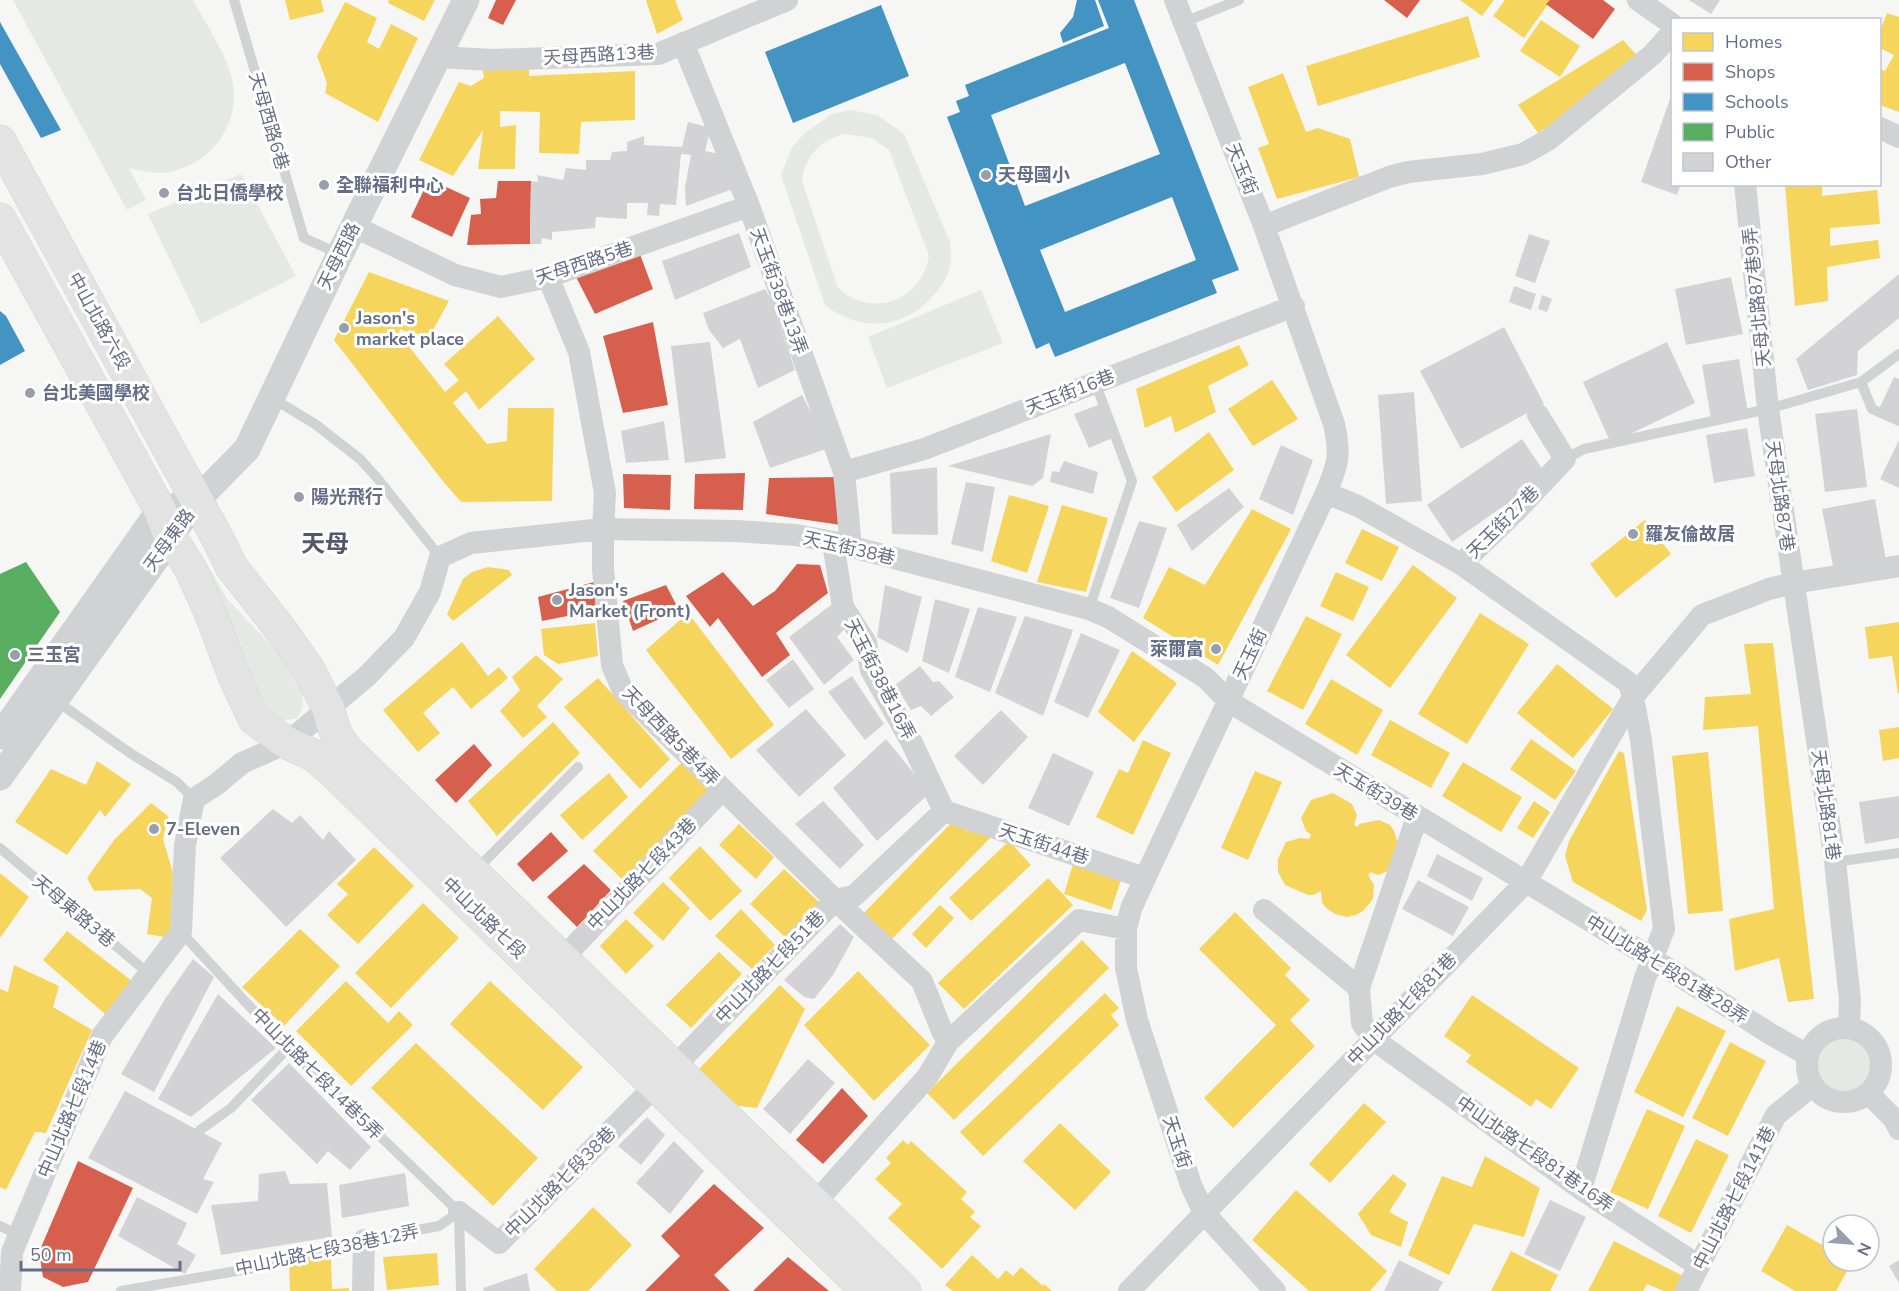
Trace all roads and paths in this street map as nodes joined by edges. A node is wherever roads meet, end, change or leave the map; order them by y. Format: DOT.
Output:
graph roads {
  1 [pos="234,0"];
  2 [pos="466,0"];
  3 [pos="787,0"];
  4 [pos="1174,0"];
  5 [pos="1239,0"];
  6 [pos="1638,0"];
  7 [pos="1184,22"];
  8 [pos="1671,23"];
  9 [pos="1671,34"];
  10 [pos="683,43"];
  11 [pos="438,57"];
  12 [pos="1881,128"];
  13 [pos="1899,137"];
  14 [pos="0,141"];
  15 [pos="1745,186"];
  16 [pos="749,206"];
  17 [pos="0,219"];
  18 [pos="354,226"];
  19 [pos="1264,226"];
  20 [pos="340,254"];
  21 [pos="548,278"];
  22 [pos="1294,306"];
  23 [pos="1899,354"];
  24 [pos="1095,382"];
  25 [pos="1861,382"];
  26 [pos="272,398"];
  27 [pos="1768,409"];
  28 [pos="1538,415"];
  29 [pos="1899,421"];
  30 [pos="1565,459"];
  31 [pos="844,472"];
  32 [pos="1326,493"];
  33 [pos="198,500"];
  34 [pos="165,523"];
  35 [pos="603,529"];
  36 [pos="842,544"];
  37 [pos="440,557"];
  38 [pos="1461,564"];
  39 [pos="1899,566"];
  40 [pos="1793,583"];
  41 [pos="1089,609"];
  42 [pos="1633,697"];
  43 [pos="55,699"];
  44 [pos="1228,701"];
  45 [pos="328,708"];
  46 [pos="0,736"];
  47 [pos="286,743"];
  48 [pos="578,766"];
  49 [pos="0,777"];
  50 [pos="722,790"];
  51 [pos="194,799"];
  52 [pos="944,811"];
  53 [pos="1417,817"];
  54 [pos="0,848"];
  55 [pos="1899,852"];
  56 [pos="1835,862"];
  57 [pos="474,872"];
  58 [pos="1145,878"];
  59 [pos="1526,882"];
  60 [pos="835,900"];
  61 [pos="1264,910"];
  62 [pos="1126,929"];
  63 [pos="181,932"];
  64 [pos="563,958"];
  65 [pos="1653,959"];
  66 [pos="148,973"];
  67 [pos="1359,988"];
  68 [pos="1849,1028"];
  69 [pos="1373,1039"];
  70 [pos="948,1042"];
  71 [pos="288,1048"];
  72 [pos="1889,1053"];
  73 [pos="1808,1055"];
  74 [pos="665,1076"];
  75 [pos="1813,1085"];
  76 [pos="1868,1093"];
  77 [pos="1899,1129"];
  78 [pos="200,1130"];
  79 [pos="1581,1190"];
  80 [pos="815,1203"];
  81 [pos="459,1212"];
  82 [pos="1204,1214"];
  83 [pos="10,1230"];
  84 [pos="364,1240"];
  85 [pos="1699,1266"];
  86 [pos="10,1291"];
  87 [pos="121,1291"];
  88 [pos="363,1291"];
  89 [pos="460,1291"];
  90 [pos="867,1291"];
  91 [pos="905,1291"];
  92 [pos="1129,1291"];
  93 [pos="1275,1291"];
  94 [pos="1686,1291"];
  1 -- 20 [label="lane, 天母西路6巷"];
  2 -- 11 [label="street, 天母西路"];
  3 -- 10 [label="street, 天母西路13巷"];
  4 -- 7 [label="street, 天玉街"];
  5 -- 7 [label="lane"];
  6 -- 8 [label="street"];
  7 -- 19 [label="street, 天玉街"];
  9 -- 19 [label="street"];
  10 -- 11 [label="street, 天母西路13巷"];
  10 -- 16 [label="street, 天玉街38巷13弄"];
  11 -- 18 [label="street, 天母西路"];
  12 -- 13 [label="street"];
  14 -- 33 [label="main road, 中山北路六段"];
  15 -- 27 [label="street, 天母北路87巷9弄"];
  16 -- 21 [label="street, 天母西路5巷"];
  16 -- 31 [label="street, 天玉街38巷13弄"];
  17 -- 34 [label="main road, 中山北路六段"];
  18 -- 20 [label="street, 天母西路"];
  18 -- 21 [label="street, 天母西路5巷"];
  19 -- 22 [label="street, 天玉街"];
  20 -- 26 [label="street, 天母西路"];
  21 -- 35 [label="street, 天母西路5巷4弄"];
  22 -- 24 [label="street, 天玉街16巷"];
  22 -- 32 [label="street, 天玉街"];
  23 -- 25 [label="lane"];
  24 -- 31 [label="street, 天玉街16巷"];
  24 -- 41 [label="lane"];
  25 -- 27 [label="lane"];
  25 -- 29 [label="lane"];
  26 -- 33 [label="street, 天母西路"];
  26 -- 37 [label="lane"];
  27 -- 30 [label="lane"];
  27 -- 40 [label="street, 天母北路87巷"];
  28 -- 30 [label="street"];
  30 -- 38 [label="street, 天玉街27巷"];
  31 -- 36 [label="street, 天玉街38巷13弄"];
  32 -- 38 [label="street, 天玉街27巷"];
  32 -- 44 [label="street, 天玉街"];
  33 -- 34 [label="street, 天母東路"];
  33 -- 45 [label="main road, 中山北路七段"];
  34 -- 43 [label="street, 天母東路"];
  34 -- 46 [label="street, 天母東路"];
  34 -- 47 [label="main road, 中山北路七段"];
  35 -- 36 [label="street, 天玉街38巷"];
  35 -- 37 [label="street, 天玉街38巷"];
  35 -- 50 [label="street, 天母西路5巷4弄"];
  36 -- 41 [label="street, 天玉街38巷"];
  36 -- 52 [label="street, 天玉街38巷16弄"];
  37 -- 45 [label="street"];
  38 -- 42 [label="street"];
  39 -- 40 [label="street, 中山北路七段81巷"];
  40 -- 42 [label="street, 中山北路七段81巷"];
  40 -- 56 [label="street, 天母北路81巷"];
  41 -- 44 [label="street, 天玉街38巷"];
  42 -- 59 [label="street, 中山北路七段81巷"];
  42 -- 65 [label="street"];
  43 -- 49 [label="street, 天母東路"];
  43 -- 51 [label="lane"];
  44 -- 53 [label="street, 天玉街39巷"];
  44 -- 58 [label="street, 天玉街"];
  45 -- 47 [label="street"];
  45 -- 57 [label="main road, 中山北路七段"];
  47 -- 51 [label="street"];
  47 -- 74 [label="main road, 中山北路七段"];
  48 -- 57 [label="lane"];
  50 -- 60 [label="street, 天母西路5巷4弄"];
  50 -- 64 [label="street, 中山北路七段43巷"];
  51 -- 63 [label="street"];
  52 -- 58 [label="street, 天玉街44巷"];
  52 -- 60 [label="street, 中山北路七段51巷"];
  53 -- 59 [label="street, 天玉街39巷"];
  53 -- 67 [label="street"];
  54 -- 66 [label="lane, 天母東路3巷"];
  55 -- 56 [label="lane"];
  56 -- 68 [label="street, 天母北路81巷"];
  57 -- 64 [label="main road, 中山北路七段"];
  58 -- 62 [label="street, 天玉街"];
  59 -- 65 [label="street, 中山北路七段81巷28弄"];
  59 -- 69 [label="street, 中山北路七段81巷"];
  60 -- 70 [label="street, 天母西路5巷4弄"];
  60 -- 74 [label="street, 中山北路七段51巷"];
  61 -- 67 [label="street"];
  62 -- 70 [label="street"];
  62 -- 82 [label="street, 天玉街"];
  63 -- 66 [label="street, 中山北路七段14巷"];
  63 -- 71 [label="lane, 中山北路七段14巷5弄"];
  64 -- 74 [label="main road, 中山北路七段"];
  65 -- 73 [label="street, 中山北路七段81巷28弄"];
  65 -- 79 [label="street"];
  66 -- 83 [label="street, 中山北路七段14巷"];
  67 -- 69 [label="street"];
  68 -- 72 [label="street"];
  68 -- 73 [label="street"];
  69 -- 79 [label="street, 中山北路七段81巷16弄"];
  69 -- 82 [label="street, 中山北路七段81巷"];
  70 -- 80 [label="street"];
  71 -- 78 [label="lane"];
  71 -- 81 [label="lane, 中山北路七段14巷5弄"];
  72 -- 76 [label="street"];
  73 -- 75 [label="street"];
  74 -- 80 [label="main road, 中山北路七段"];
  74 -- 81 [label="street, 中山北路七段38巷"];
  74 -- 90 [label="main road, 中山北路七段"];
  75 -- 76 [label="street"];
  75 -- 85 [label="street, 中山北路七段141巷"];
  76 -- 77 [label="street"];
  79 -- 85 [label="street, 中山北路七段81巷16弄"];
  80 -- 91 [label="main road, 中山北路七段"];
  81 -- 84 [label="lane, 中山北路七段38巷12弄"];
  81 -- 89 [label="lane"];
  82 -- 92 [label="street, 中山北路七段81巷"];
  82 -- 93 [label="street, 天玉街"];
  83 -- 86 [label="street, 中山北路七段14巷"];
  84 -- 87 [label="lane, 中山北路七段38巷12弄"];
  84 -- 88 [label="street"];
  85 -- 94 [label="street, 中山北路七段141巷"];
}
